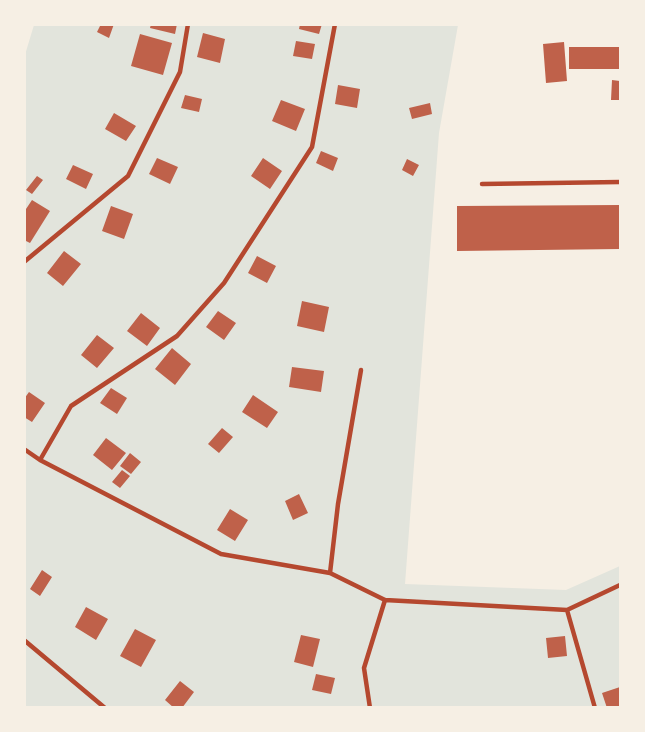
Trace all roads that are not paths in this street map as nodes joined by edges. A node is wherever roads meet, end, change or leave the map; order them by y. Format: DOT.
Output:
graph roads {
  1 [pos="188,24"];
  2 [pos="335,24"];
  3 [pos="621,181"];
  4 [pos="482,184"];
  5 [pos="24,262"];
  6 [pos="361,370"];
  7 [pos="24,449"];
  8 [pos="40,460"];
  9 [pos="330,573"];
  10 [pos="621,585"];
  11 [pos="385,600"];
  12 [pos="567,610"];
  13 [pos="24,640"];
  14 [pos="105,708"];
  15 [pos="370,708"];
  16 [pos="595,708"];
  1 -- 5 [label="lane"];
  2 -- 8 [label="lane"];
  3 -- 4 [label="lane"];
  6 -- 9 [label="lane"];
  7 -- 8 [label="lane"];
  8 -- 9 [label="lane"];
  9 -- 11 [label="lane"];
  10 -- 12 [label="lane"];
  11 -- 12 [label="lane"];
  11 -- 15 [label="lane"];
  12 -- 16 [label="lane"];
  13 -- 14 [label="lane"];
}
